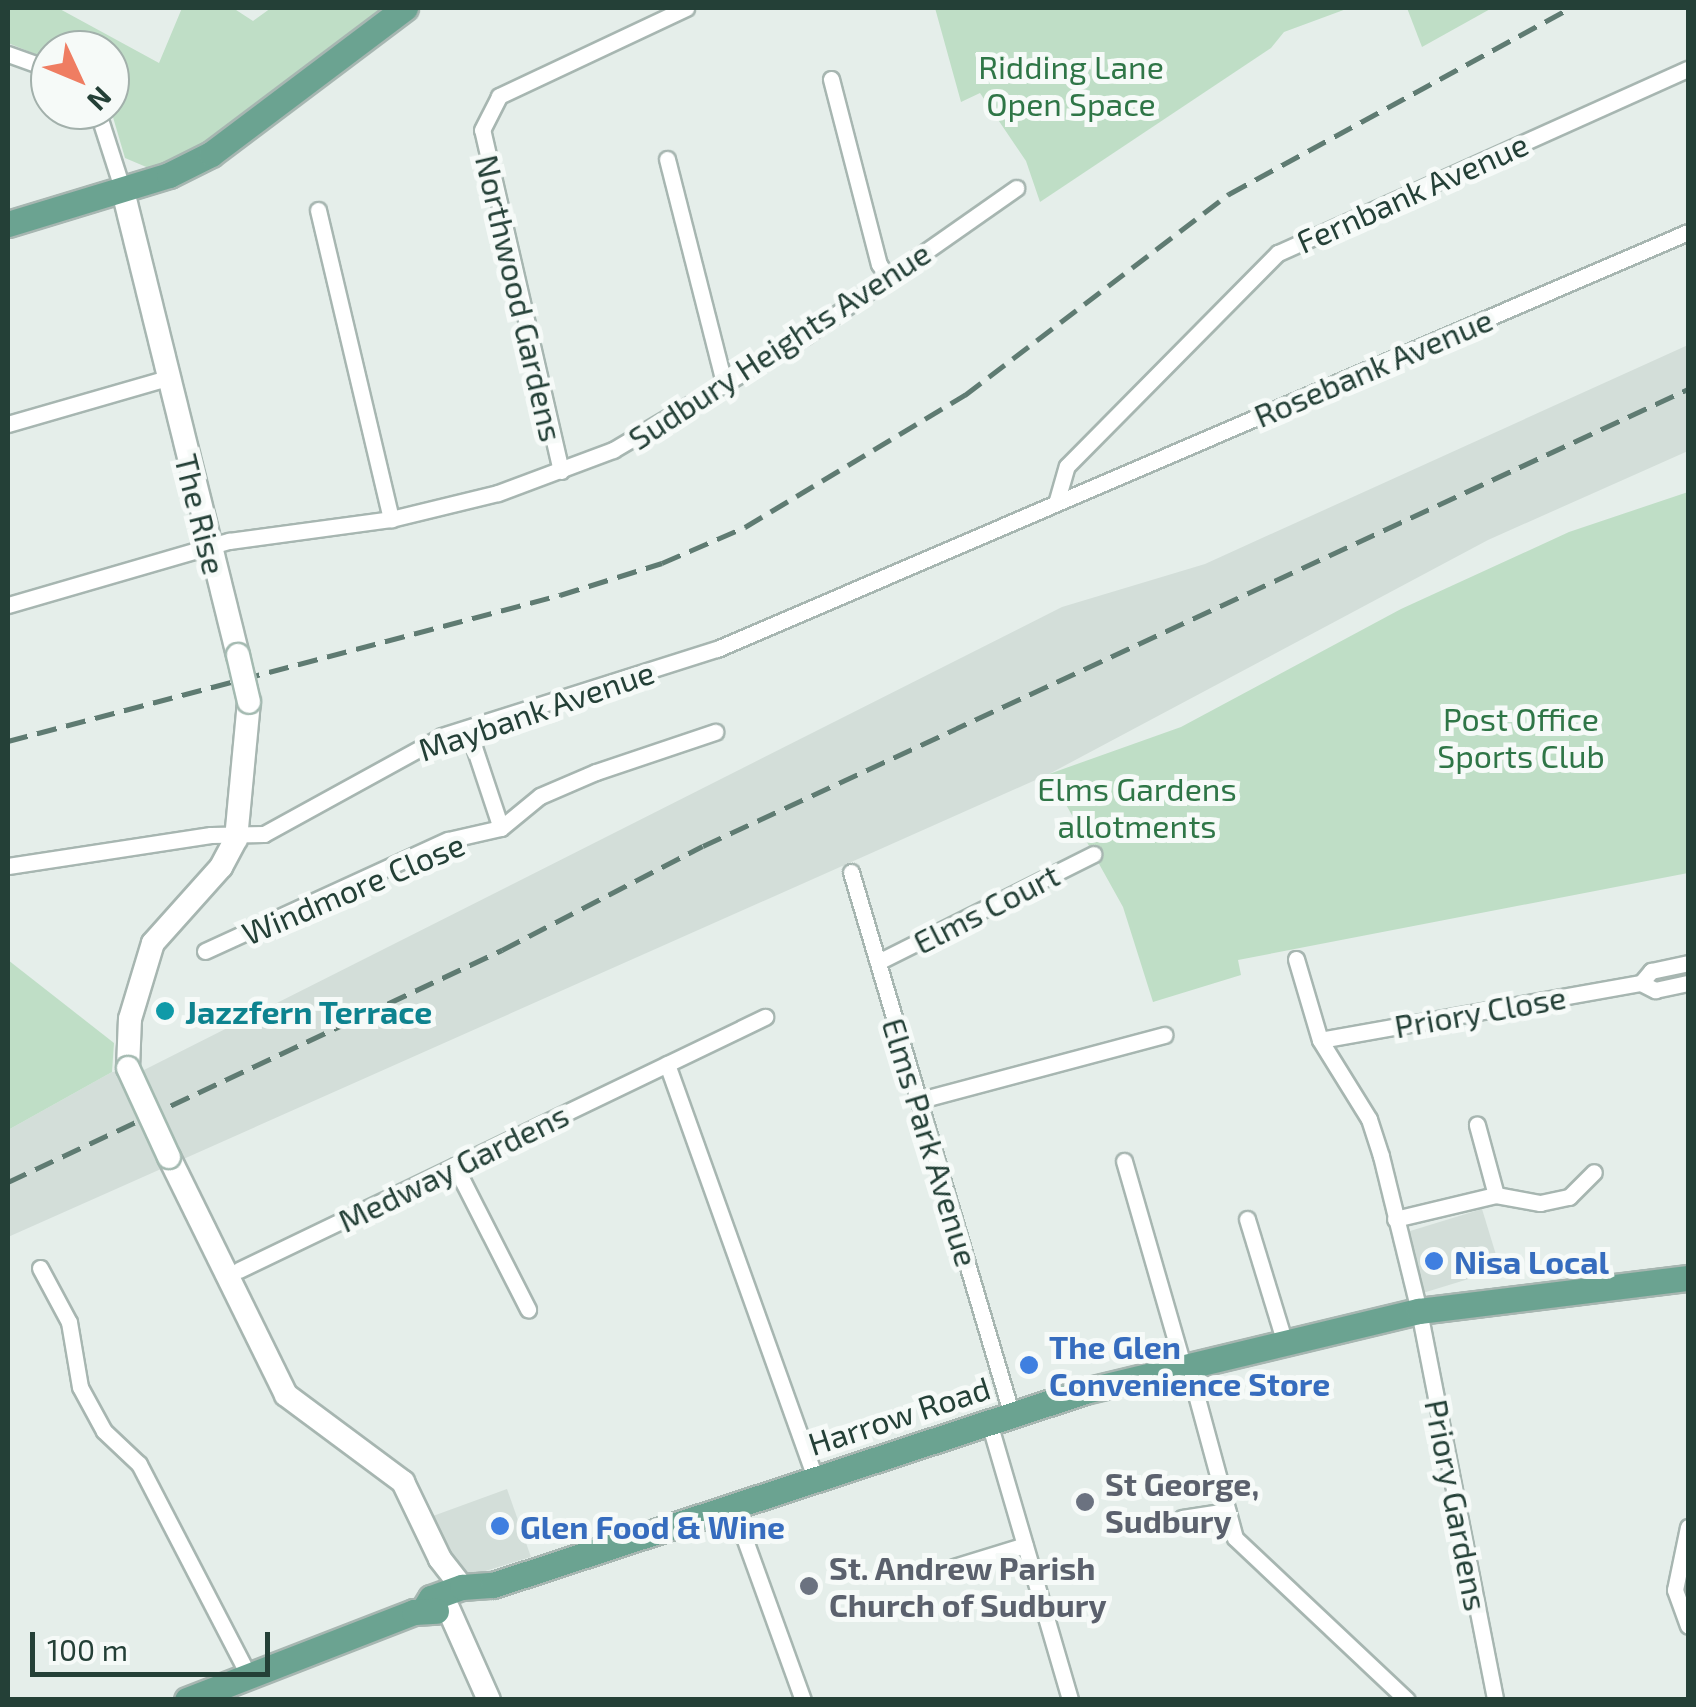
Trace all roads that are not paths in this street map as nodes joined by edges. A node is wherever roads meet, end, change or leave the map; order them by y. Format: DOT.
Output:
graph roads {
  1 [pos="406,8"];
  2 [pos="686,8"];
  3 [pos="1688,68"];
  4 [pos="832,79"];
  5 [pos="103,130"];
  6 [pos="667,159"];
  7 [pos="1016,188"];
  8 [pos="123,191"];
  9 [pos="318,210"];
  10 [pos="8,224"];
  11 [pos="1688,232"];
  12 [pos="888,278"];
  13 [pos="168,378"];
  14 [pos="725,387"];
  15 [pos="8,424"];
  16 [pos="561,471"];
  17 [pos="1057,500"];
  18 [pos="391,520"];
  19 [pos="208,547"];
  20 [pos="8,605"];
  21 [pos="468,728"];
  22 [pos="714,732"];
  23 [pos="502,828"];
  24 [pos="236,839"];
  25 [pos="1094,854"];
  26 [pos="8,866"];
  27 [pos="851,872"];
  28 [pos="206,951"];
  29 [pos="1296,959"];
  30 [pos="878,962"];
  31 [pos="1688,963"];
  32 [pos="1641,982"];
  33 [pos="1688,984"];
  34 [pos="765,1016"];
  35 [pos="1164,1035"];
  36 [pos="1320,1040"];
  37 [pos="667,1064"];
  38 [pos="920,1100"];
  39 [pos="1477,1125"];
  40 [pos="1124,1161"];
  41 [pos="456,1166"];
  42 [pos="1594,1172"];
  43 [pos="1496,1195"];
  44 [pos="1395,1218"];
  45 [pos="1246,1219"];
  46 [pos="40,1268"];
  47 [pos="239,1270"];
  48 [pos="1688,1278"];
  49 [pos="528,1309"];
  50 [pos="1420,1311"];
  51 [pos="1284,1340"];
  52 [pos="1186,1365"];
  53 [pos="999,1416"];
  54 [pos="815,1477"];
  55 [pos="732,1504"];
  56 [pos="1227,1511"];
  57 [pos="1182,1518"];
  58 [pos="1688,1528"];
  59 [pos="1025,1545"];
  60 [pos="954,1567"];
  61 [pos="445,1601"];
  62 [pos="1688,1626"];
  63 [pos="248,1674"];
  64 [pos="187,1700"];
  65 [pos="489,1700"];
  66 [pos="804,1700"];
  67 [pos="1070,1700"];
  68 [pos="1407,1700"];
  69 [pos="1494,1700"];
  1 -- 8 [label="main road"];
  2 -- 16 [label="street, Northwood Gardens"];
  3 -- 17 [label="street, Fernbank Avenue"];
  4 -- 12 [label="street"];
  5 -- 8 [label="street"];
  6 -- 14 [label="street"];
  7 -- 12 [label="street, Sudbury Heights Avenue"];
  8 -- 10 [label="main road"];
  8 -- 13 [label="street, The Rise"];
  9 -- 18 [label="street"];
  11 -- 17 [label="street, Rosebank Avenue"];
  12 -- 14 [label="street, Sudbury Heights Avenue"];
  13 -- 15 [label="street"];
  13 -- 19 [label="street, The Rise"];
  14 -- 16 [label="street, Sudbury Heights Avenue"];
  16 -- 18 [label="street, Sudbury Heights Avenue"];
  17 -- 21 [label="street, Maybank Avenue"];
  18 -- 19 [label="street, Sudbury Heights Avenue"];
  19 -- 20 [label="street, Sudbury Heights Avenue"];
  19 -- 24 [label="street, The Rise, bridge"];
  21 -- 23 [label="street, Windmore Close"];
  21 -- 24 [label="street, Maybank Avenue"];
  22 -- 23 [label="street, Windmore Close"];
  23 -- 28 [label="street, Windmore Close"];
  24 -- 26 [label="street, Maybank Avenue"];
  24 -- 61 [label="street, bridge"];
  25 -- 30 [label="street, Elms Court"];
  27 -- 30 [label="street, Elms Park Avenue"];
  29 -- 36 [label="street, Priory Gardens"];
  30 -- 38 [label="street, Elms Park Avenue"];
  31 -- 32 [label="street, Priory Close"];
  32 -- 33 [label="street, Priory Close"];
  32 -- 36 [label="street, Priory Close"];
  34 -- 37 [label="street, Medway Gardens"];
  35 -- 38 [label="street"];
  36 -- 44 [label="street, Priory Gardens"];
  37 -- 41 [label="street, Medway Gardens"];
  37 -- 54 [label="street"];
  38 -- 53 [label="street, Elms Park Avenue"];
  39 -- 43 [label="street"];
  40 -- 52 [label="street"];
  41 -- 47 [label="street, Medway Gardens"];
  41 -- 49 [label="street"];
  42 -- 43 [label="street"];
  43 -- 44 [label="street"];
  44 -- 50 [label="street, Priory Gardens"];
  45 -- 51 [label="street"];
  46 -- 63 [label="street"];
  48 -- 50 [label="main road, Harrow Road"];
  50 -- 51 [label="main road, Harrow Road"];
  50 -- 69 [label="street, Priory Gardens"];
  51 -- 52 [label="main road, Harrow Road"];
  52 -- 53 [label="main road, Harrow Road"];
  52 -- 56 [label="street"];
  53 -- 54 [label="main road, Harrow Road"];
  53 -- 59 [label="street, Elms Park Avenue"];
  54 -- 55 [label="main road, Harrow Road"];
  55 -- 61 [label="main road, Harrow Road"];
  55 -- 66 [label="street"];
  56 -- 57 [label="street"];
  56 -- 68 [label="street"];
  58 -- 62 [label="street"];
  59 -- 60 [label="street"];
  59 -- 67 [label="street, Elms Park Avenue"];
  61 -- 63 [label="main road, Harrow Road"];
  61 -- 65 [label="street"];
  63 -- 64 [label="main road, Harrow Road"];
}
